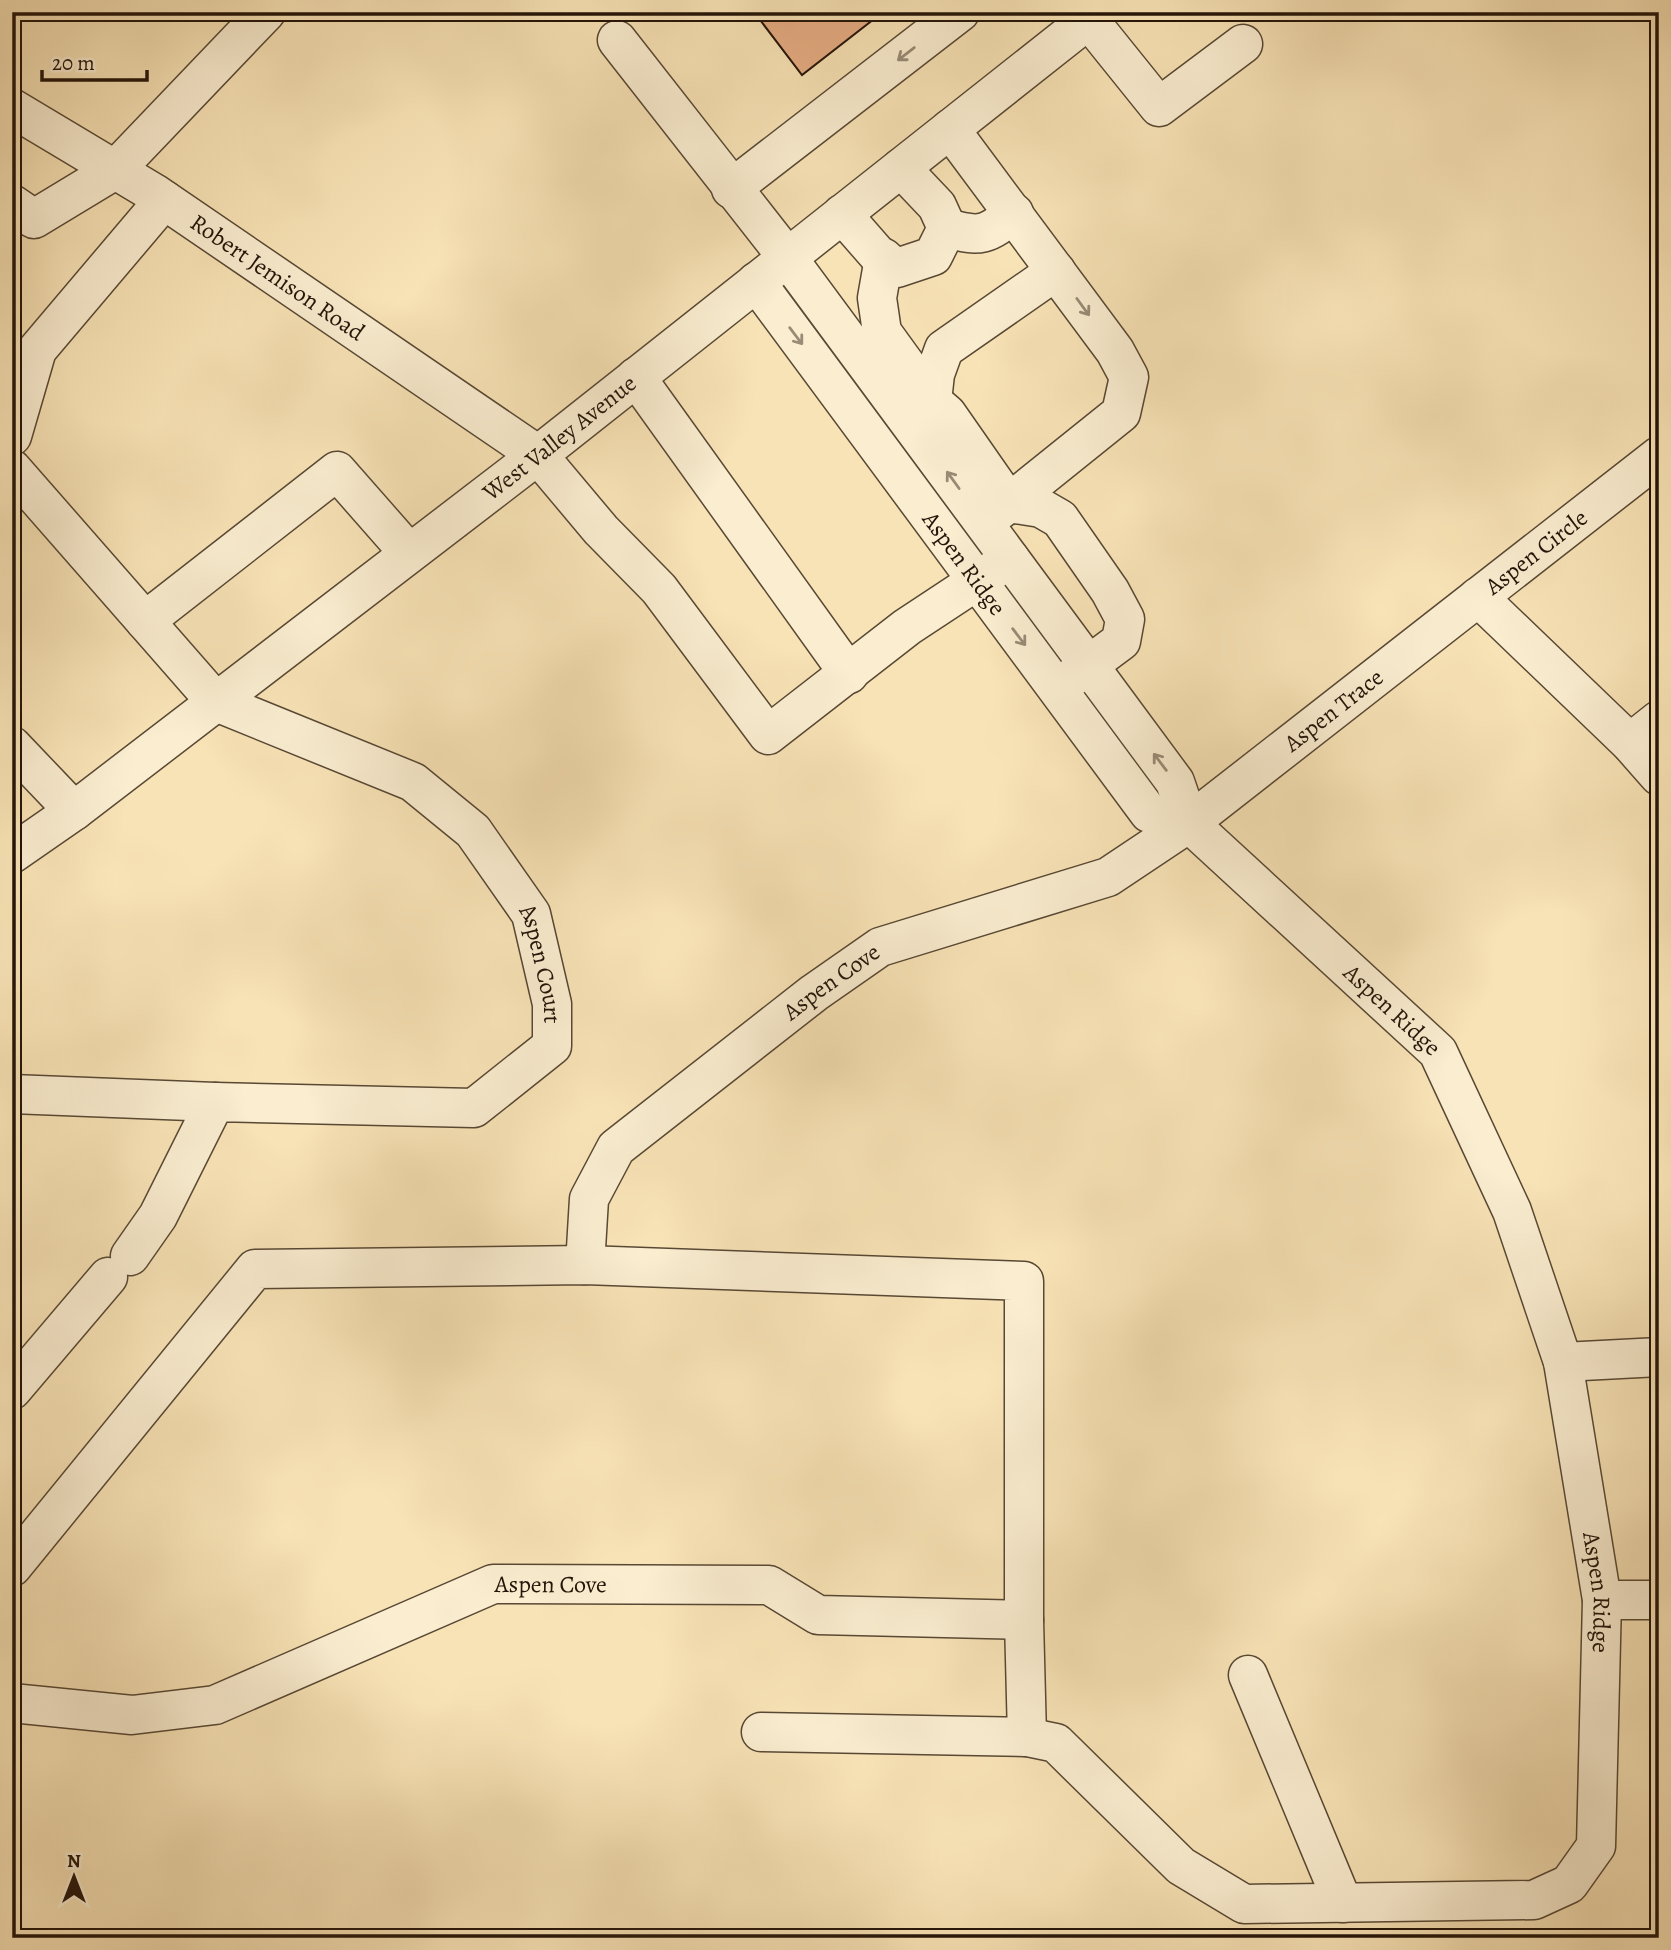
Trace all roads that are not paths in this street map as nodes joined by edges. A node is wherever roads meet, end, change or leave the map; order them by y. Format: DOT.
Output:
graph roads {
  1 [pos="266,12"];
  2 [pos="960,12"];
  3 [pos="1094,16"];
  4 [pos="617,40"];
  5 [pos="1243,44"];
  6 [pos="12,108"];
  7 [pos="950,129"];
  8 [pos="901,168"];
  9 [pos="115,170"];
  10 [pos="731,189"];
  11 [pos="164,200"];
  12 [pos="12,204"];
  13 [pos="842,214"];
  14 [pos="1021,222"];
  15 [pos="947,228"];
  16 [pos="787,257"];
  17 [pos="884,258"];
  18 [pos="1056,271"];
  19 [pos="756,282"];
  20 [pos="636,377"];
  21 [pos="921,411"];
  22 [pos="12,436"];
  23 [pos="538,455"];
  24 [pos="1659,456"];
  25 [pos="12,469"];
  26 [pos="996,513"];
  27 [pos="952,546"];
  28 [pos="410,553"];
  29 [pos="1010,559"];
  30 [pos="979,582"];
  31 [pos="1478,597"];
  32 [pos="145,621"];
  33 [pos="1090,666"];
  34 [pos="849,674"];
  35 [pos="1058,688"];
  36 [pos="216,702"];
  37 [pos="1130,720"];
  38 [pos="1644,731"];
  39 [pos="1097,743"];
  40 [pos="12,746"];
  41 [pos="1659,776"];
  42 [pos="74,811"];
  43 [pos="1188,823"];
  44 [pos="12,853"];
  45 [pos="12,1094"];
  46 [pos="215,1102"];
  47 [pos="585,1265"];
  48 [pos="1659,1357"];
  49 [pos="1563,1362"];
  50 [pos="12,1390"];
  51 [pos="12,1567"];
  52 [pos="1602,1600"];
  53 [pos="1659,1600"];
  54 [pos="1024,1620"];
  55 [pos="1248,1675"];
  56 [pos="12,1703"];
  57 [pos="761,1732"];
  58 [pos="1027,1737"];
  59 [pos="1343,1903"];
  1 -- 9 [label="street"];
  2 -- 10 [label="street, one-way"];
  3 -- 5 [label="street"];
  3 -- 7 [label="street, West Valley Avenue"];
  4 -- 10 [label="street, Aspen Ridge"];
  6 -- 9 [label="street, Robert Jemison Road"];
  7 -- 8 [label="street, West Valley Avenue"];
  7 -- 14 [label="street"];
  8 -- 13 [label="street, West Valley Avenue"];
  8 -- 15 [label="street"];
  9 -- 11 [label="street, Robert Jemison Road"];
  9 -- 12 [label="street"];
  10 -- 16 [label="street, Aspen Ridge"];
  11 -- 22 [label="street"];
  11 -- 23 [label="street, Robert Jemison Road"];
  13 -- 16 [label="street, West Valley Avenue"];
  13 -- 17 [label="street"];
  14 -- 15 [label="street"];
  14 -- 18 [label="street"];
  15 -- 17 [label="street"];
  16 -- 19 [label="street, West Valley Avenue"];
  16 -- 21 [label="street, Aspen Ridge"];
  17 -- 21 [label="street"];
  18 -- 21 [label="street"];
  18 -- 26 [label="street, one-way"];
  19 -- 20 [label="street, West Valley Avenue"];
  19 -- 27 [label="street, Aspen Ridge, one-way"];
  20 -- 23 [label="street, West Valley Avenue"];
  20 -- 34 [label="street"];
  21 -- 26 [label="street, Aspen Ridge"];
  23 -- 28 [label="street, West Valley Avenue"];
  23 -- 34 [label="street, Robert Jemison Road"];
  24 -- 31 [label="street, Aspen Circle"];
  25 -- 32 [label="street"];
  26 -- 27 [label="street"];
  26 -- 29 [label="street, Aspen Ridge"];
  26 -- 33 [label="street"];
  27 -- 30 [label="street, Aspen Ridge"];
  28 -- 32 [label="street"];
  28 -- 36 [label="street, West Valley Avenue"];
  29 -- 30 [label="street"];
  29 -- 33 [label="street, Aspen Ridge"];
  30 -- 34 [label="street"];
  30 -- 35 [label="street, Aspen Ridge, one-way"];
  31 -- 38 [label="street, Aspen Circle"];
  31 -- 43 [label="street, Aspen Trace"];
  32 -- 36 [label="street"];
  33 -- 35 [label="street"];
  33 -- 37 [label="street, Aspen Ridge"];
  35 -- 39 [label="street, Aspen Ridge"];
  36 -- 42 [label="street, West Valley Avenue"];
  36 -- 46 [label="street, Aspen Court"];
  37 -- 39 [label="street"];
  43 -- 37 [label="street, Aspen Ridge, one-way"];
  38 -- 41 [label="street, Aspen Circle"];
  39 -- 43 [label="street, Aspen Ridge"];
  40 -- 42 [label="street"];
  42 -- 44 [label="street, West Valley Avenue"];
  43 -- 47 [label="street, Aspen Cove"];
  43 -- 49 [label="street, Aspen Ridge"];
  45 -- 46 [label="street, Aspen Court"];
  46 -- 50 [label="street"];
  47 -- 51 [label="street"];
  47 -- 54 [label="street"];
  48 -- 49 [label="street"];
  49 -- 52 [label="street, Aspen Ridge"];
  52 -- 53 [label="street"];
  52 -- 59 [label="street, Aspen Ridge"];
  54 -- 56 [label="street, Aspen Cove"];
  54 -- 58 [label="street"];
  55 -- 59 [label="street"];
  57 -- 58 [label="street"];
  58 -- 59 [label="street, Aspen Ridge"];
}
